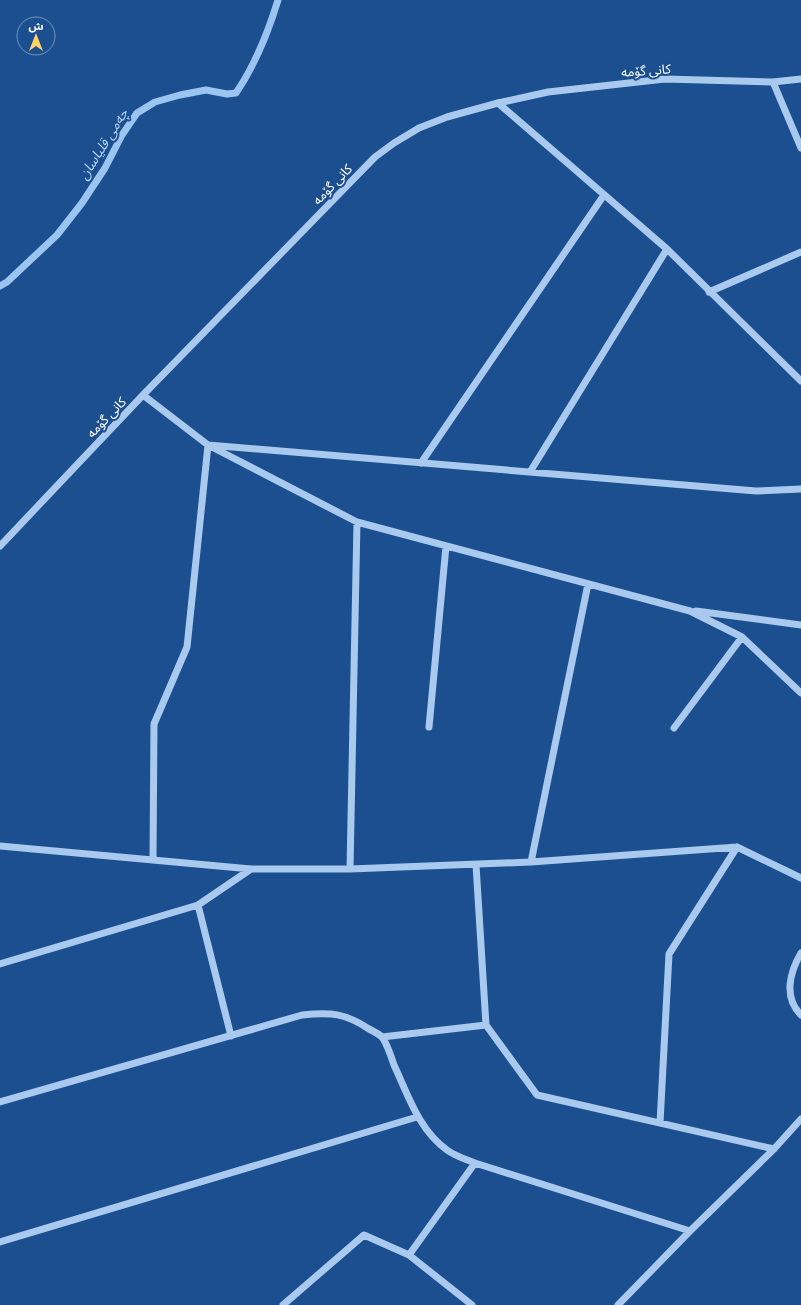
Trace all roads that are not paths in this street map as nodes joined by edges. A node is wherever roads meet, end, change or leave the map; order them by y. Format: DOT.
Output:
graph roads {
  1 [pos="801,79"];
  2 [pos="773,82"];
  3 [pos="498,103"];
  4 [pos="801,148"];
  5 [pos="604,195"];
  6 [pos="666,249"];
  7 [pos="801,252"];
  8 [pos="709,292"];
  9 [pos="801,381"];
  10 [pos="144,395"];
  11 [pos="208,445"];
  12 [pos="421,463"];
  13 [pos="530,472"];
  14 [pos="801,489"];
  15 [pos="357,522"];
  16 [pos="0,546"];
  17 [pos="446,546"];
  18 [pos="588,584"];
  19 [pos="690,610"];
  20 [pos="801,625"];
  21 [pos="742,637"];
  22 [pos="801,693"];
  23 [pos="429,727"];
  24 [pos="674,728"];
  25 [pos="0,846"];
  26 [pos="737,847"];
  27 [pos="153,859"];
  28 [pos="531,862"];
  29 [pos="476,865"];
  30 [pos="251,869"];
  31 [pos="350,869"];
  32 [pos="801,878"];
  33 [pos="198,905"];
  34 [pos="801,952"];
  35 [pos="0,964"];
  36 [pos="801,1015"];
  37 [pos="486,1024"];
  38 [pos="231,1036"];
  39 [pos="382,1037"];
  40 [pos="0,1102"];
  41 [pos="417,1116"];
  42 [pos="801,1119"];
  43 [pos="660,1123"];
  44 [pos="774,1149"];
  45 [pos="475,1163"];
  46 [pos="690,1231"];
  47 [pos="0,1242"];
  48 [pos="409,1255"];
  49 [pos="471,1304"];
  50 [pos="283,1305"];
  51 [pos="618,1305"];
  1 -- 2 [label="street, کانی گۆمە"];
  2 -- 3 [label="street, کانی گۆمە"];
  2 -- 4 [label="street"];
  3 -- 5 [label="street"];
  3 -- 10 [label="street, کانی گۆمە"];
  5 -- 6 [label="street"];
  5 -- 12 [label="street"];
  6 -- 8 [label="street"];
  6 -- 13 [label="street"];
  7 -- 8 [label="street"];
  8 -- 9 [label="street"];
  10 -- 11 [label="street"];
  10 -- 16 [label="street, کانی گۆمە"];
  11 -- 12 [label="street"];
  11 -- 15 [label="street"];
  11 -- 27 [label="street"];
  12 -- 13 [label="street"];
  13 -- 14 [label="street"];
  15 -- 17 [label="street"];
  15 -- 31 [label="street"];
  17 -- 18 [label="street"];
  17 -- 23 [label="street"];
  18 -- 19 [label="street"];
  18 -- 28 [label="street"];
  19 -- 20 [label="street"];
  19 -- 21 [label="street"];
  21 -- 22 [label="street"];
  21 -- 24 [label="street"];
  25 -- 27 [label="street"];
  26 -- 28 [label="street"];
  26 -- 32 [label="street"];
  26 -- 43 [label="street"];
  27 -- 30 [label="street"];
  28 -- 29 [label="street"];
  29 -- 31 [label="street"];
  29 -- 37 [label="street"];
  30 -- 31 [label="street"];
  30 -- 33 [label="street"];
  33 -- 35 [label="street"];
  33 -- 38 [label="street"];
  34 -- 36 [label="street"];
  37 -- 39 [label="street"];
  37 -- 43 [label="street"];
  38 -- 39 [label="street"];
  38 -- 40 [label="street"];
  39 -- 41 [label="street"];
  41 -- 45 [label="street"];
  41 -- 47 [label="street"];
  42 -- 44 [label="street"];
  43 -- 44 [label="street"];
  44 -- 46 [label="street"];
  45 -- 46 [label="street"];
  45 -- 48 [label="street"];
  46 -- 51 [label="street"];
  48 -- 49 [label="street"];
  48 -- 50 [label="street"];
}
